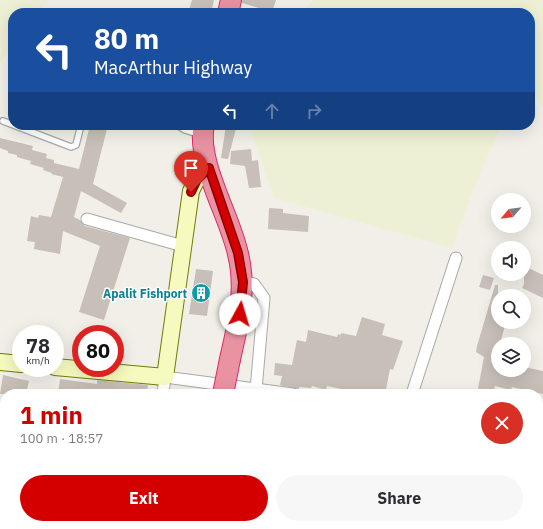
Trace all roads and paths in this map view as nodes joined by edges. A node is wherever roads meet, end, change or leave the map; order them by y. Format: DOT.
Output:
graph roads {
  1 [pos="4,121"];
  2 [pos="8,123"];
  3 [pos="27,130"];
  4 [pos="80,130"];
  5 [pos="185,130"];
  6 [pos="203,130"];
  7 [pos="209,168"];
  8 [pos="87,219"];
  9 [pos="183,246"];
  10 [pos="456,258"];
  11 [pos="243,282"];
  12 [pos="0,362"];
  13 [pos="12,363"];
  14 [pos="64,368"];
  15 [pos="165,377"];
  16 [pos="164,389"];
  17 [pos="224,389"];
  18 [pos="249,389"];
  19 [pos="256,389"];
  20 [pos="414,389"];
  1 -- 2 [label="lane"];
  3 -- 4 [label="lane"];
  5 -- 6 [label="lane"];
  6 -- 7 [label="highway"];
  7 -- 9 [label="main road"];
  7 -- 11 [label="highway"];
  8 -- 9 [label="street"];
  9 -- 15 [label="main road"];
  10 -- 20 [label="street"];
  11 -- 17 [label="highway, bridge"];
  11 -- 19 [label="street"];
  12 -- 13 [label="main road"];
  14 -- 15 [label="main road"];
  15 -- 16 [label="street"];
  15 -- 18 [label="street"];
}
